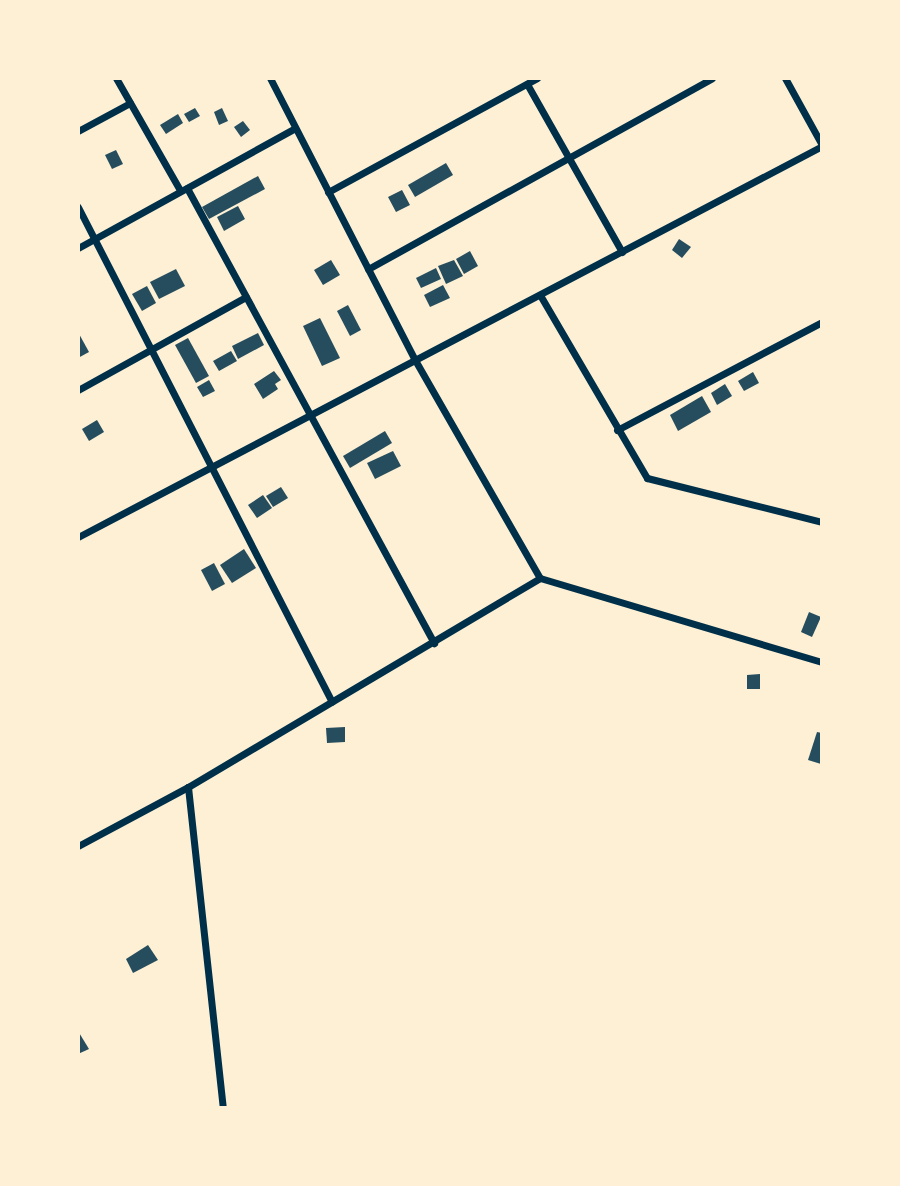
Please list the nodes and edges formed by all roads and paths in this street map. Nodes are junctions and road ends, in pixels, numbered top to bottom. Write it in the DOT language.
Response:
graph roads {
  1 [pos="116,78"];
  2 [pos="270,78"];
  3 [pos="537,78"];
  4 [pos="712,78"];
  5 [pos="785,78"];
  6 [pos="527,84"];
  7 [pos="130,103"];
  8 [pos="295,128"];
  9 [pos="78,131"];
  10 [pos="822,146"];
  11 [pos="569,157"];
  12 [pos="183,189"];
  13 [pos="328,192"];
  14 [pos="78,207"];
  15 [pos="94,239"];
  16 [pos="78,248"];
  17 [pos="622,252"];
  18 [pos="368,269"];
  19 [pos="540,295"];
  20 [pos="246,297"];
  21 [pos="822,322"];
  22 [pos="152,350"];
  23 [pos="415,360"];
  24 [pos="78,390"];
  25 [pos="310,415"];
  26 [pos="617,430"];
  27 [pos="212,467"];
  28 [pos="822,522"];
  29 [pos="78,537"];
  30 [pos="540,578"];
  31 [pos="434,643"];
  32 [pos="822,662"];
  33 [pos="332,702"];
  34 [pos="188,787"];
  35 [pos="78,846"];
  36 [pos="223,1108"];
  1 -- 7 [label="street"];
  2 -- 8 [label="street"];
  3 -- 6 [label="street"];
  4 -- 11 [label="street"];
  5 -- 10 [label="street"];
  6 -- 11 [label="street"];
  6 -- 13 [label="street"];
  7 -- 9 [label="street"];
  7 -- 12 [label="street"];
  8 -- 12 [label="street"];
  8 -- 13 [label="street"];
  10 -- 17 [label="street"];
  11 -- 17 [label="street"];
  11 -- 18 [label="street"];
  12 -- 15 [label="street"];
  12 -- 20 [label="street"];
  13 -- 18 [label="street"];
  14 -- 15 [label="street"];
  15 -- 16 [label="street"];
  15 -- 22 [label="street"];
  17 -- 19 [label="street"];
  18 -- 23 [label="street"];
  19 -- 23 [label="street"];
  19 -- 26 [label="street"];
  20 -- 22 [label="street"];
  20 -- 25 [label="street"];
  21 -- 26 [label="street"];
  22 -- 24 [label="street"];
  22 -- 27 [label="street"];
  23 -- 25 [label="street"];
  23 -- 30 [label="street"];
  25 -- 27 [label="street"];
  25 -- 31 [label="street"];
  26 -- 28 [label="street"];
  27 -- 29 [label="street"];
  27 -- 33 [label="street"];
  30 -- 31 [label="street"];
  30 -- 32 [label="street"];
  31 -- 33 [label="street"];
  33 -- 34 [label="street"];
  34 -- 35 [label="street"];
  34 -- 36 [label="street"];
}
